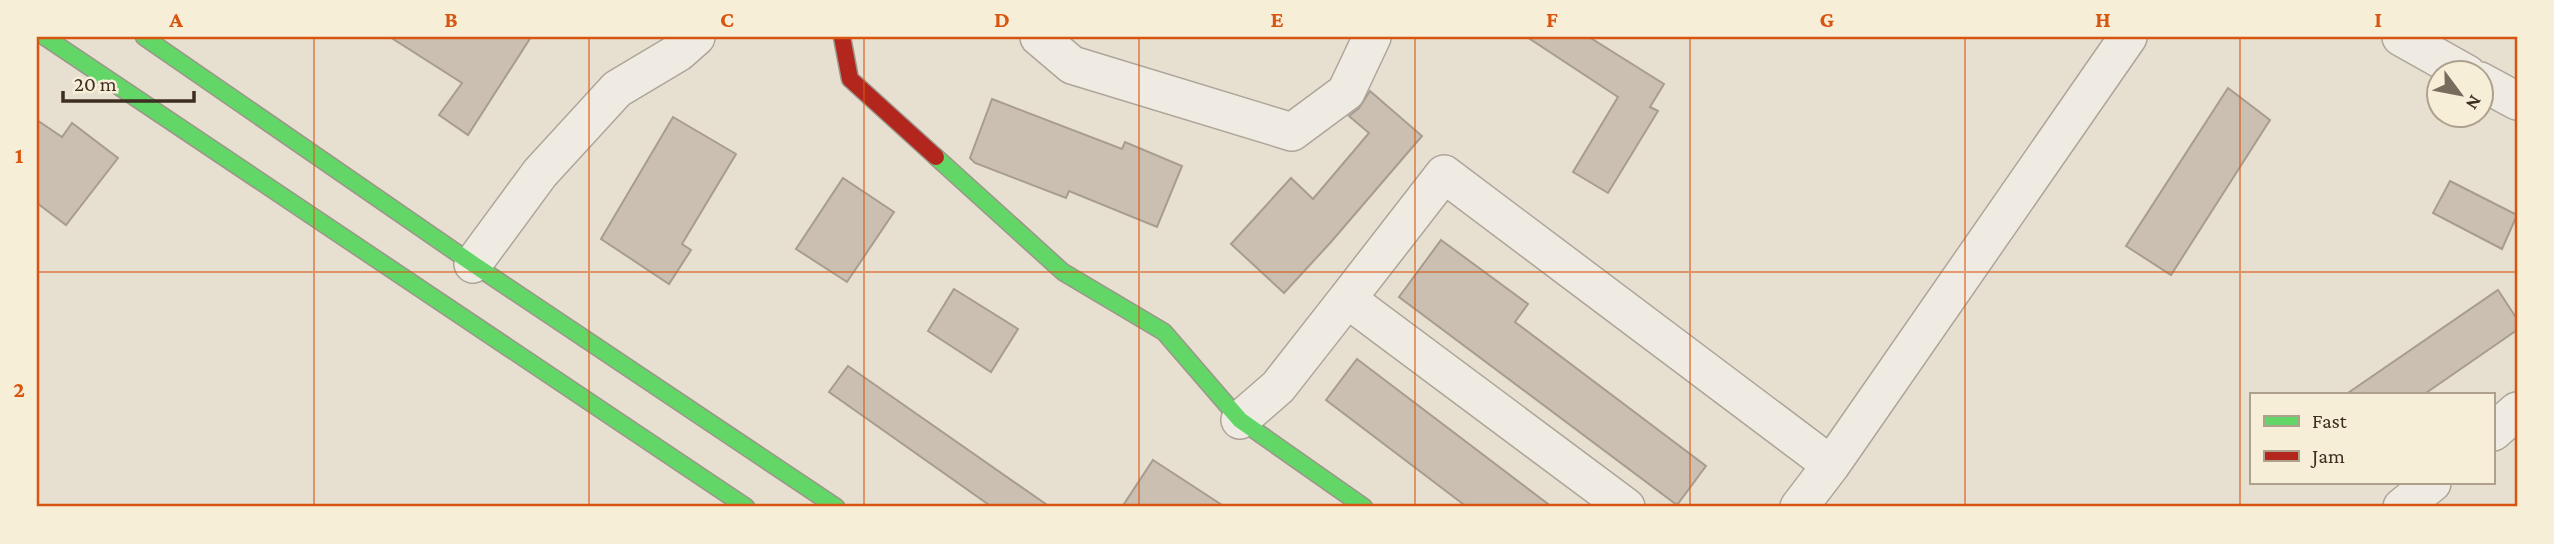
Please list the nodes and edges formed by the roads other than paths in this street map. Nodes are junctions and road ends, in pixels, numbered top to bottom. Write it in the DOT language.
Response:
graph roads {
  1 [pos="45,37"];
  2 [pos="144,37"];
  3 [pos="842,37"];
  4 [pos="1039,37"];
  5 [pos="1372,37"];
  6 [pos="2128,37"];
  7 [pos="2401,37"];
  8 [pos="679,42"];
  9 [pos="2442,60"];
  10 [pos="2494,89"];
  11 [pos="2517,101"];
  12 [pos="473,264"];
  13 [pos="1347,299"];
  14 [pos="2517,411"];
  15 [pos="1240,420"];
  16 [pos="2494,431"];
  17 [pos="1831,465"];
  18 [pos="2431,484"];
  19 [pos="746,507"];
  20 [pos="836,507"];
  21 [pos="1364,507"];
  22 [pos="1626,507"];
  23 [pos="1799,507"];
  24 [pos="2402,507"];
  1 -- 19 [label="main road"];
  2 -- 12 [label="main road"];
  3 -- 15 [label="main road"];
  4 -- 5 [label="street"];
  6 -- 17 [label="street"];
  7 -- 9 [label="street"];
  8 -- 12 [label="street"];
  10 -- 11 [label="street"];
  12 -- 20 [label="main road"];
  13 -- 15 [label="street"];
  13 -- 17 [label="street"];
  13 -- 22 [label="street"];
  14 -- 16 [label="street"];
  15 -- 21 [label="main road"];
  17 -- 23 [label="street"];
  18 -- 24 [label="street"];
}
